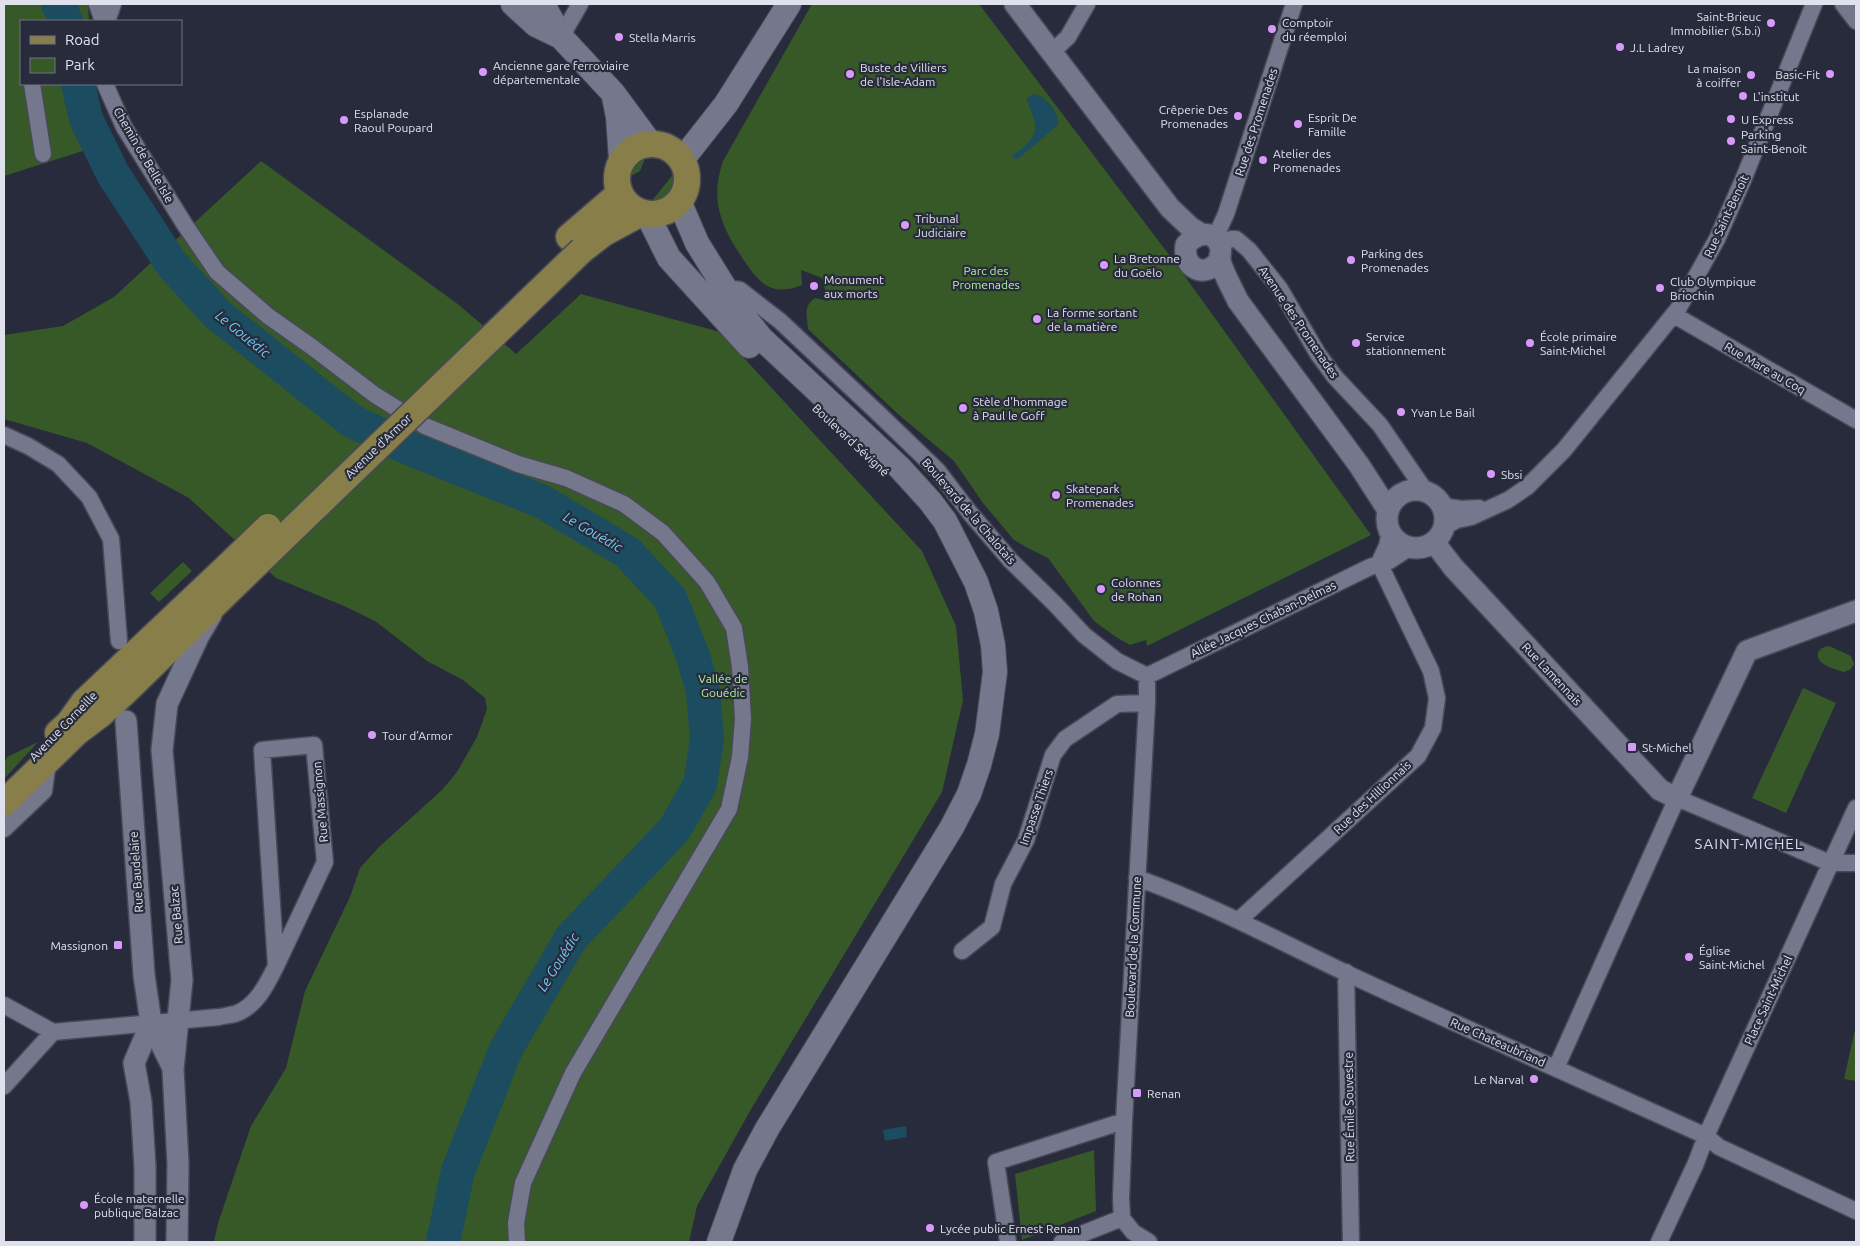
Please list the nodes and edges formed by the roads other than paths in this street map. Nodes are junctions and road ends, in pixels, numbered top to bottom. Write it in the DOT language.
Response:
graph roads {
  1 [pos="97,4"];
  2 [pos="113,4"];
  3 [pos="513,4"];
  4 [pos="538,4"];
  5 [pos="580,4"];
  6 [pos="789,4"];
  7 [pos="1015,4"];
  8 [pos="1088,4"];
  9 [pos="1294,4"];
  10 [pos="1814,4"];
  11 [pos="1843,4"];
  12 [pos="105,20"];
  13 [pos="105,20"];
  14 [pos="1856,21"];
  15 [pos="561,37"];
  16 [pos="1052,52"];
  17 [pos="32,85"];
  18 [pos="105,85"];
  19 [pos="613,93"];
  20 [pos="650,143"];
  21 [pos="43,154"];
  22 [pos="621,160"];
  23 [pos="682,160"];
  24 [pos="619,194"];
  25 [pos="679,201"];
  26 [pos="644,214"];
  27 [pos="575,243"];
  28 [pos="1207,248"];
  29 [pos="725,288"];
  30 [pos="1674,315"];
  31 [pos="1856,420"];
  32 [pos="4,435"];
  33 [pos="1434,499"];
  34 [pos="1394,503"];
  35 [pos="1491,508"];
  36 [pos="1390,532"];
  37 [pos="1439,535"];
  38 [pos="1409,548"];
  39 [pos="1379,563"];
  40 [pos="236,570"];
  41 [pos="220,600"];
  42 [pos="1856,611"];
  43 [pos="121,653"];
  44 [pos="1147,676"];
  45 [pos="125,692"];
  46 [pos="991,700"];
  47 [pos="1147,702"];
  48 [pos="126,721"];
  49 [pos="48,761"];
  50 [pos="4,785"];
  51 [pos="1677,798"];
  52 [pos="4,803"];
  53 [pos="1856,808"];
  54 [pos="4,829"];
  55 [pos="1830,863"];
  56 [pos="1856,863"];
  57 [pos="1137,878"];
  58 [pos="1239,920"];
  59 [pos="962,951"];
  60 [pos="276,966"];
  61 [pos="1346,972"];
  62 [pos="4,1005"];
  63 [pos="178,1020"];
  64 [pos="151,1023"];
  65 [pos="53,1032"];
  66 [pos="173,1068"];
  67 [pos="1556,1068"];
  68 [pos="4,1086"];
  69 [pos="1124,1121"];
  70 [pos="1706,1136"];
  71 [pos="1856,1211"];
  72 [pos="1122,1218"];
  73 [pos="145,1242"];
  74 [pos="177,1242"];
  75 [pos="517,1242"];
  76 [pos="719,1242"];
  77 [pos="1008,1242"];
  78 [pos="1062,1242"];
  79 [pos="1149,1242"];
  80 [pos="1351,1242"];
  81 [pos="1660,1242"];
  1 -- 12 [label="street"];
  2 -- 13 [label="street"];
  3 -- 15 [label="main road"];
  4 -- 15 [label="main road"];
  5 -- 15 [label="street"];
  6 -- 23 [label="main road"];
  7 -- 16 [label="street"];
  8 -- 16 [label="street"];
  9 -- 28 [label="street, Rue des Promenades"];
  10 -- 30 [label="street, Rue Saint-Benoît"];
  11 -- 14 [label="street"];
  15 -- 19 [label="main road"];
  16 -- 28 [label="street"];
  17 -- 21 [label="street"];
  18 -- 75 [label="street, Chemin de Belle Isle"];
  19 -- 20 [label="main road"];
  19 -- 22 [label="main road"];
  20 -- 22 [label="main road"];
  20 -- 23 [label="main road"];
  22 -- 24 [label="main road"];
  23 -- 25 [label="main road"];
  24 -- 26 [label="main road"];
  24 -- 27 [label="main road, Avenue d'Armor"];
  25 -- 26 [label="main road"];
  25 -- 29 [label="main road"];
  26 -- 27 [label="main road, Avenue d'Armor"];
  26 -- 46 [label="main road, Boulevard Sévigné"];
  27 -- 40 [label="main road, Avenue d'Armor, bridge"];
  28 -- 33 [label="street, Avenue des Promenades"];
  28 -- 34 [label="street"];
  29 -- 44 [label="street, Boulevard de la Chalotais"];
  29 -- 46 [label="main road"];
  30 -- 31 [label="street, Rue Mare au Coq"];
  30 -- 35 [label="street, Rue Saint-Benoît"];
  32 -- 43 [label="street"];
  33 -- 34 [label="street"];
  33 -- 35 [label="street, Rue Saint-Benoît"];
  33 -- 37 [label="street, Avenue des Promenades"];
  34 -- 36 [label="street"];
  35 -- 37 [label="street, Rue Saint-Benoît"];
  36 -- 38 [label="street"];
  36 -- 39 [label="street"];
  37 -- 38 [label="street"];
  37 -- 51 [label="street, Rue Lamennais"];
  38 -- 39 [label="street, Allée Jacques Chaban-Delmas"];
  39 -- 44 [label="street, Allée Jacques Chaban-Delmas"];
  39 -- 58 [label="street, Rue des Hillionnais"];
  40 -- 41 [label="main road, Avenue d'Armor"];
  40 -- 43 [label="main road, Avenue d'Armor"];
  41 -- 45 [label="main road, Avenue d'Armor"];
  41 -- 63 [label="street, Rue Balzac"];
  42 -- 51 [label="street"];
  43 -- 50 [label="main road, Avenue Corneille"];
  44 -- 47 [label="street, Boulevard de la Commune"];
  45 -- 49 [label="main road, Avenue Corneille"];
  46 -- 76 [label="main road"];
  47 -- 57 [label="street, Boulevard de la Commune"];
  47 -- 59 [label="street, Impasse Thiers"];
  48 -- 64 [label="street, Rue Baudelaire"];
  49 -- 52 [label="main road, Avenue Corneille"];
  49 -- 54 [label="street"];
  51 -- 55 [label="street"];
  51 -- 67 [label="street"];
  53 -- 55 [label="street, Place Saint-Michel"];
  55 -- 56 [label="street"];
  55 -- 70 [label="street, Place Saint-Michel"];
  57 -- 58 [label="street, Rue Chateaubriand"];
  57 -- 69 [label="street, Boulevard de la Commune"];
  58 -- 61 [label="street, Rue Chateaubriand"];
  60 -- 60 [label="street, Rue Massignon"];
  60 -- 63 [label="street, Rue Massignon"];
  61 -- 67 [label="street, Rue Chateaubriand"];
  61 -- 80 [label="street, Rue Émile Souvestre"];
  62 -- 65 [label="street"];
  63 -- 64 [label="street, Rue Massignon"];
  63 -- 66 [label="street, Rue Balzac"];
  64 -- 65 [label="street, Rue Massignon"];
  64 -- 66 [label="street"];
  64 -- 73 [label="street"];
  65 -- 68 [label="street"];
  66 -- 74 [label="street, Rue Balzac"];
  67 -- 70 [label="street, Rue Chateaubriand"];
  69 -- 72 [label="street, Boulevard de la Commune"];
  69 -- 77 [label="street"];
  70 -- 71 [label="street, Rue Chateaubriand"];
  70 -- 81 [label="street, Place Saint-Michel"];
  72 -- 78 [label="street"];
  72 -- 79 [label="street"];
}
